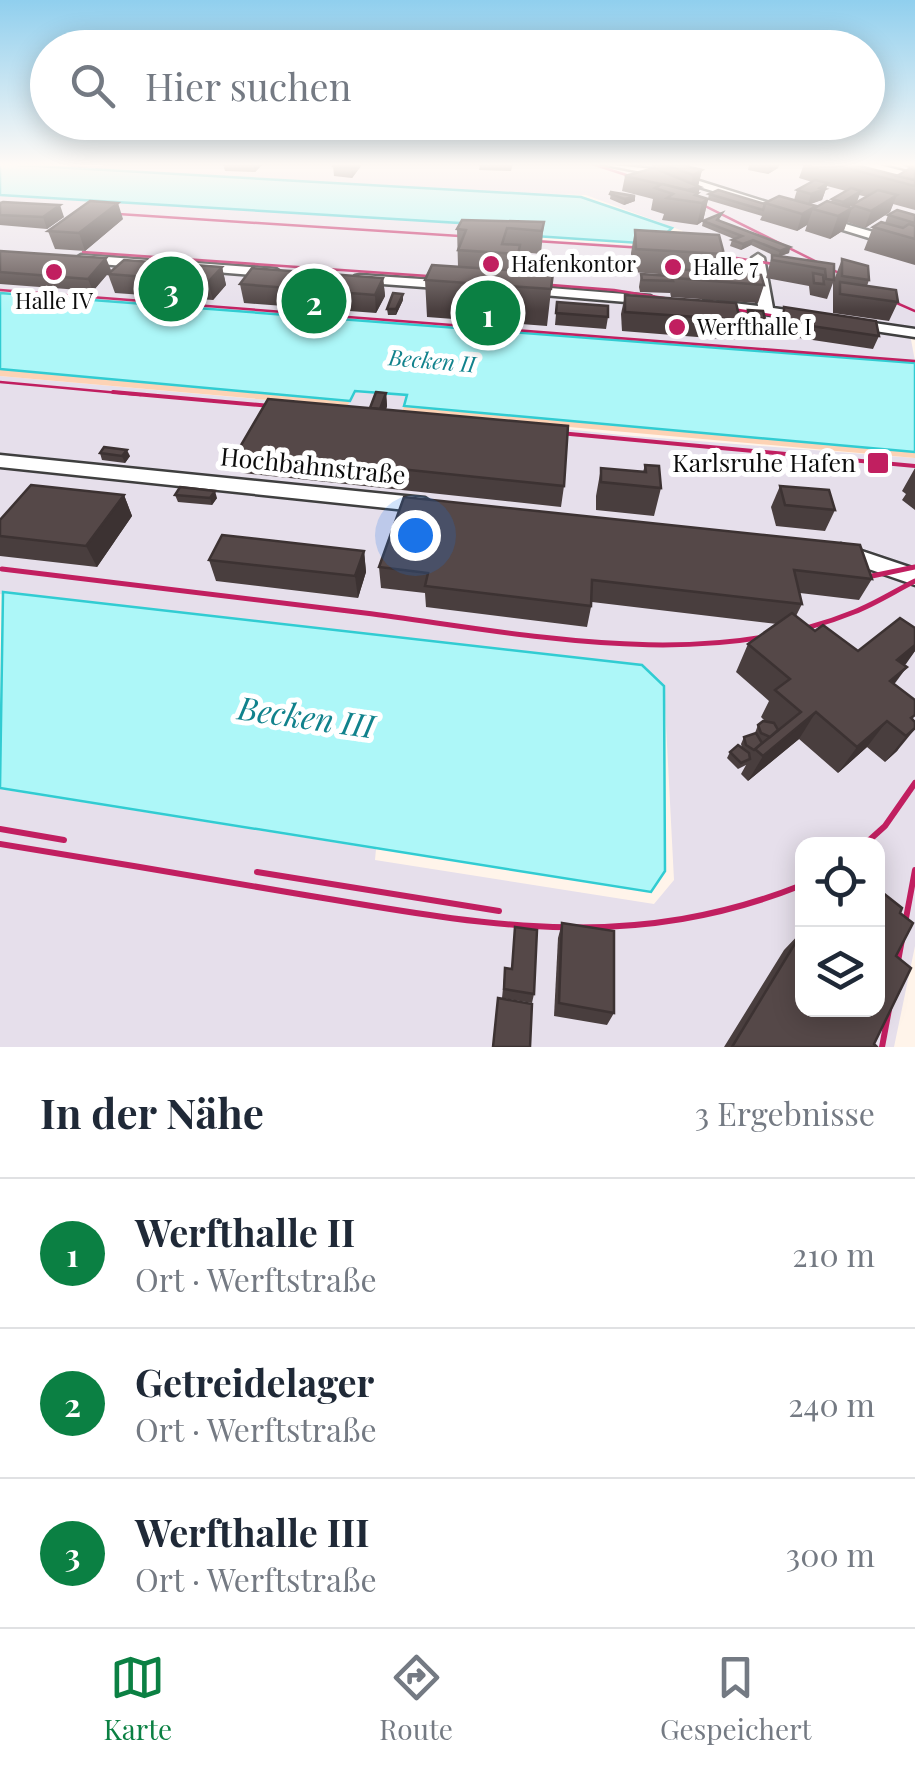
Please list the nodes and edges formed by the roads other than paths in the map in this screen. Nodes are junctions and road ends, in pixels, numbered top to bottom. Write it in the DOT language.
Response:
graph roads {
  1 [pos="815,218"];
  2 [pos="915,248"];
  3 [pos="69,258"];
  4 [pos="758,258"];
  5 [pos="157,264"];
  6 [pos="175,266"];
  7 [pos="285,273"];
  8 [pos="340,277"];
  9 [pos="470,286"];
  10 [pos="510,289"];
  11 [pos="662,300"];
  12 [pos="694,303"];
  13 [pos="766,310"];
  14 [pos="826,319"];
  15 [pos="842,322"];
  16 [pos="915,334"];
  17 [pos="0,461"];
  18 [pos="441,507"];
  19 [pos="814,548"];
  20 [pos="915,577"];
  1 -- 2 [label="street"];
  3 -- 5 [label="street"];
  4 -- 13 [label="street"];
  6 -- 7 [label="street"];
  8 -- 9 [label="street"];
  10 -- 11 [label="street"];
  12 -- 13 [label="street"];
  13 -- 14 [label="street"];
  15 -- 16 [label="street"];
  17 -- 18 [label="street, Hochbahnstraße"];
  19 -- 20 [label="street"];
}
